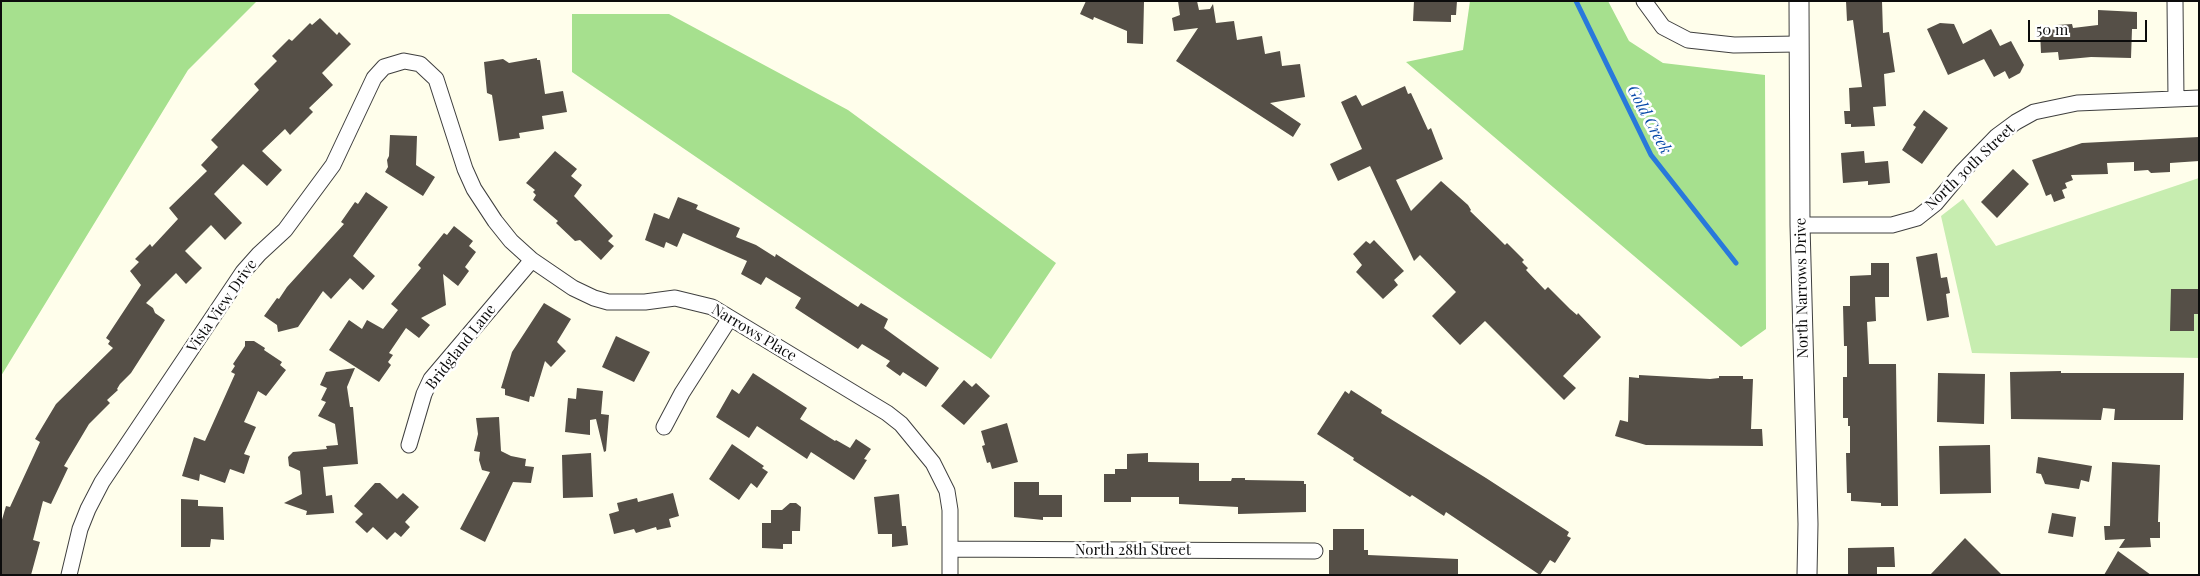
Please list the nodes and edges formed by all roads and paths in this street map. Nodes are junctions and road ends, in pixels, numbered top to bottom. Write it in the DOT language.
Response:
graph roads {
  1 [pos="1644,1"];
  2 [pos="1799,1"];
  3 [pos="2175,1"];
  4 [pos="1798,44"];
  5 [pos="404,61"];
  6 [pos="2199,98"];
  7 [pos="2176,99"];
  8 [pos="1800,225"];
  9 [pos="532,260"];
  10 [pos="730,318"];
  11 [pos="664,428"];
  12 [pos="409,445"];
  13 [pos="950,549"];
  14 [pos="1315,550"];
  15 [pos="69,575"];
  16 [pos="950,575"];
  17 [pos="1806,575"];
  1 -- 4 [label="street"];
  2 -- 4 [label="street, North Narrows Drive"];
  3 -- 7 [label="street"];
  4 -- 8 [label="street, North Narrows Drive"];
  5 -- 9 [label="street, Narrows Place"];
  5 -- 15 [label="street, Vista View Drive"];
  6 -- 7 [label="street, North 30th Street"];
  7 -- 8 [label="street, North 30th Street"];
  8 -- 17 [label="street, North Narrows Drive"];
  9 -- 10 [label="street, Narrows Place"];
  9 -- 12 [label="street, Bridgland Lane"];
  10 -- 11 [label="street"];
  10 -- 13 [label="street, Narrows Place"];
  13 -- 14 [label="street, North 28th Street"];
  13 -- 16 [label="street, Narrows Place"];
}
